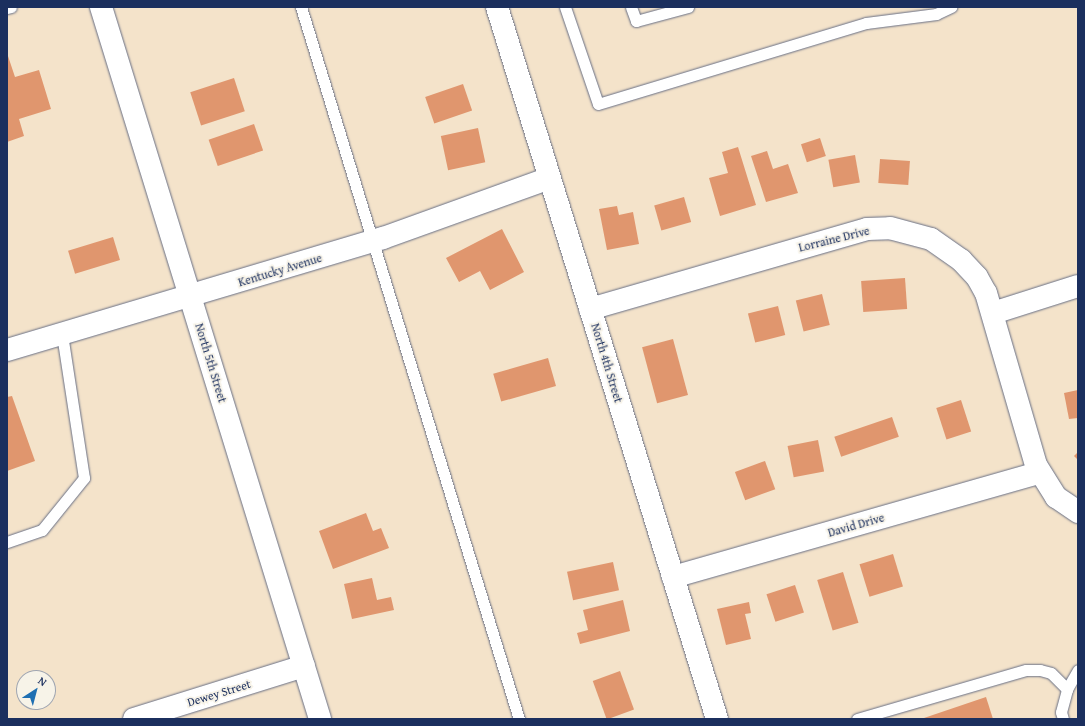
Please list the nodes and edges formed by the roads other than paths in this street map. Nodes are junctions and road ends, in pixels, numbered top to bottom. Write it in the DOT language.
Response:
graph roads {
  1 [pos="11,7"];
  2 [pos="101,7"];
  3 [pos="301,7"];
  4 [pos="497,7"];
  5 [pos="565,7"];
  6 [pos="631,7"];
  7 [pos="688,7"];
  8 [pos="951,7"];
  9 [pos="7,8"];
  10 [pos="550,178"];
  11 [pos="372,241"];
  12 [pos="1078,286"];
  13 [pos="191,297"];
  14 [pos="590,309"];
  15 [pos="993,313"];
  16 [pos="62,334"];
  17 [pos="7,350"];
  18 [pos="1039,473"];
  19 [pos="1078,512"];
  20 [pos="7,542"];
  21 [pos="673,577"];
  22 [pos="304,666"];
  23 [pos="1078,670"];
  24 [pos="1067,689"];
  25 [pos="134,719"];
  26 [pos="320,719"];
  27 [pos="519,719"];
  28 [pos="717,719"];
  29 [pos="857,719"];
  30 [pos="1064,719"];
  1 -- 9 [label="lane"];
  2 -- 13 [label="street, North 5th Street"];
  3 -- 11 [label="lane"];
  4 -- 10 [label="street, North 4th Street"];
  5 -- 8 [label="lane"];
  6 -- 7 [label="lane"];
  10 -- 11 [label="street, Kentucky Avenue"];
  10 -- 14 [label="street, North 4th Street"];
  11 -- 13 [label="street, Kentucky Avenue"];
  11 -- 27 [label="lane"];
  12 -- 15 [label="street"];
  13 -- 16 [label="street, Kentucky Avenue"];
  13 -- 22 [label="street, North 5th Street"];
  14 -- 15 [label="street, Lorraine Drive"];
  14 -- 21 [label="street, North 4th Street"];
  15 -- 18 [label="street, Lorraine Drive"];
  16 -- 17 [label="street, Kentucky Avenue"];
  16 -- 20 [label="lane"];
  18 -- 19 [label="street, Lorraine Drive"];
  18 -- 21 [label="street, David Drive"];
  21 -- 28 [label="street, North 4th Street"];
  22 -- 25 [label="street, Dewey Street"];
  22 -- 26 [label="street, North 5th Street"];
  23 -- 24 [label="lane"];
  24 -- 29 [label="lane"];
  24 -- 30 [label="lane"];
}
